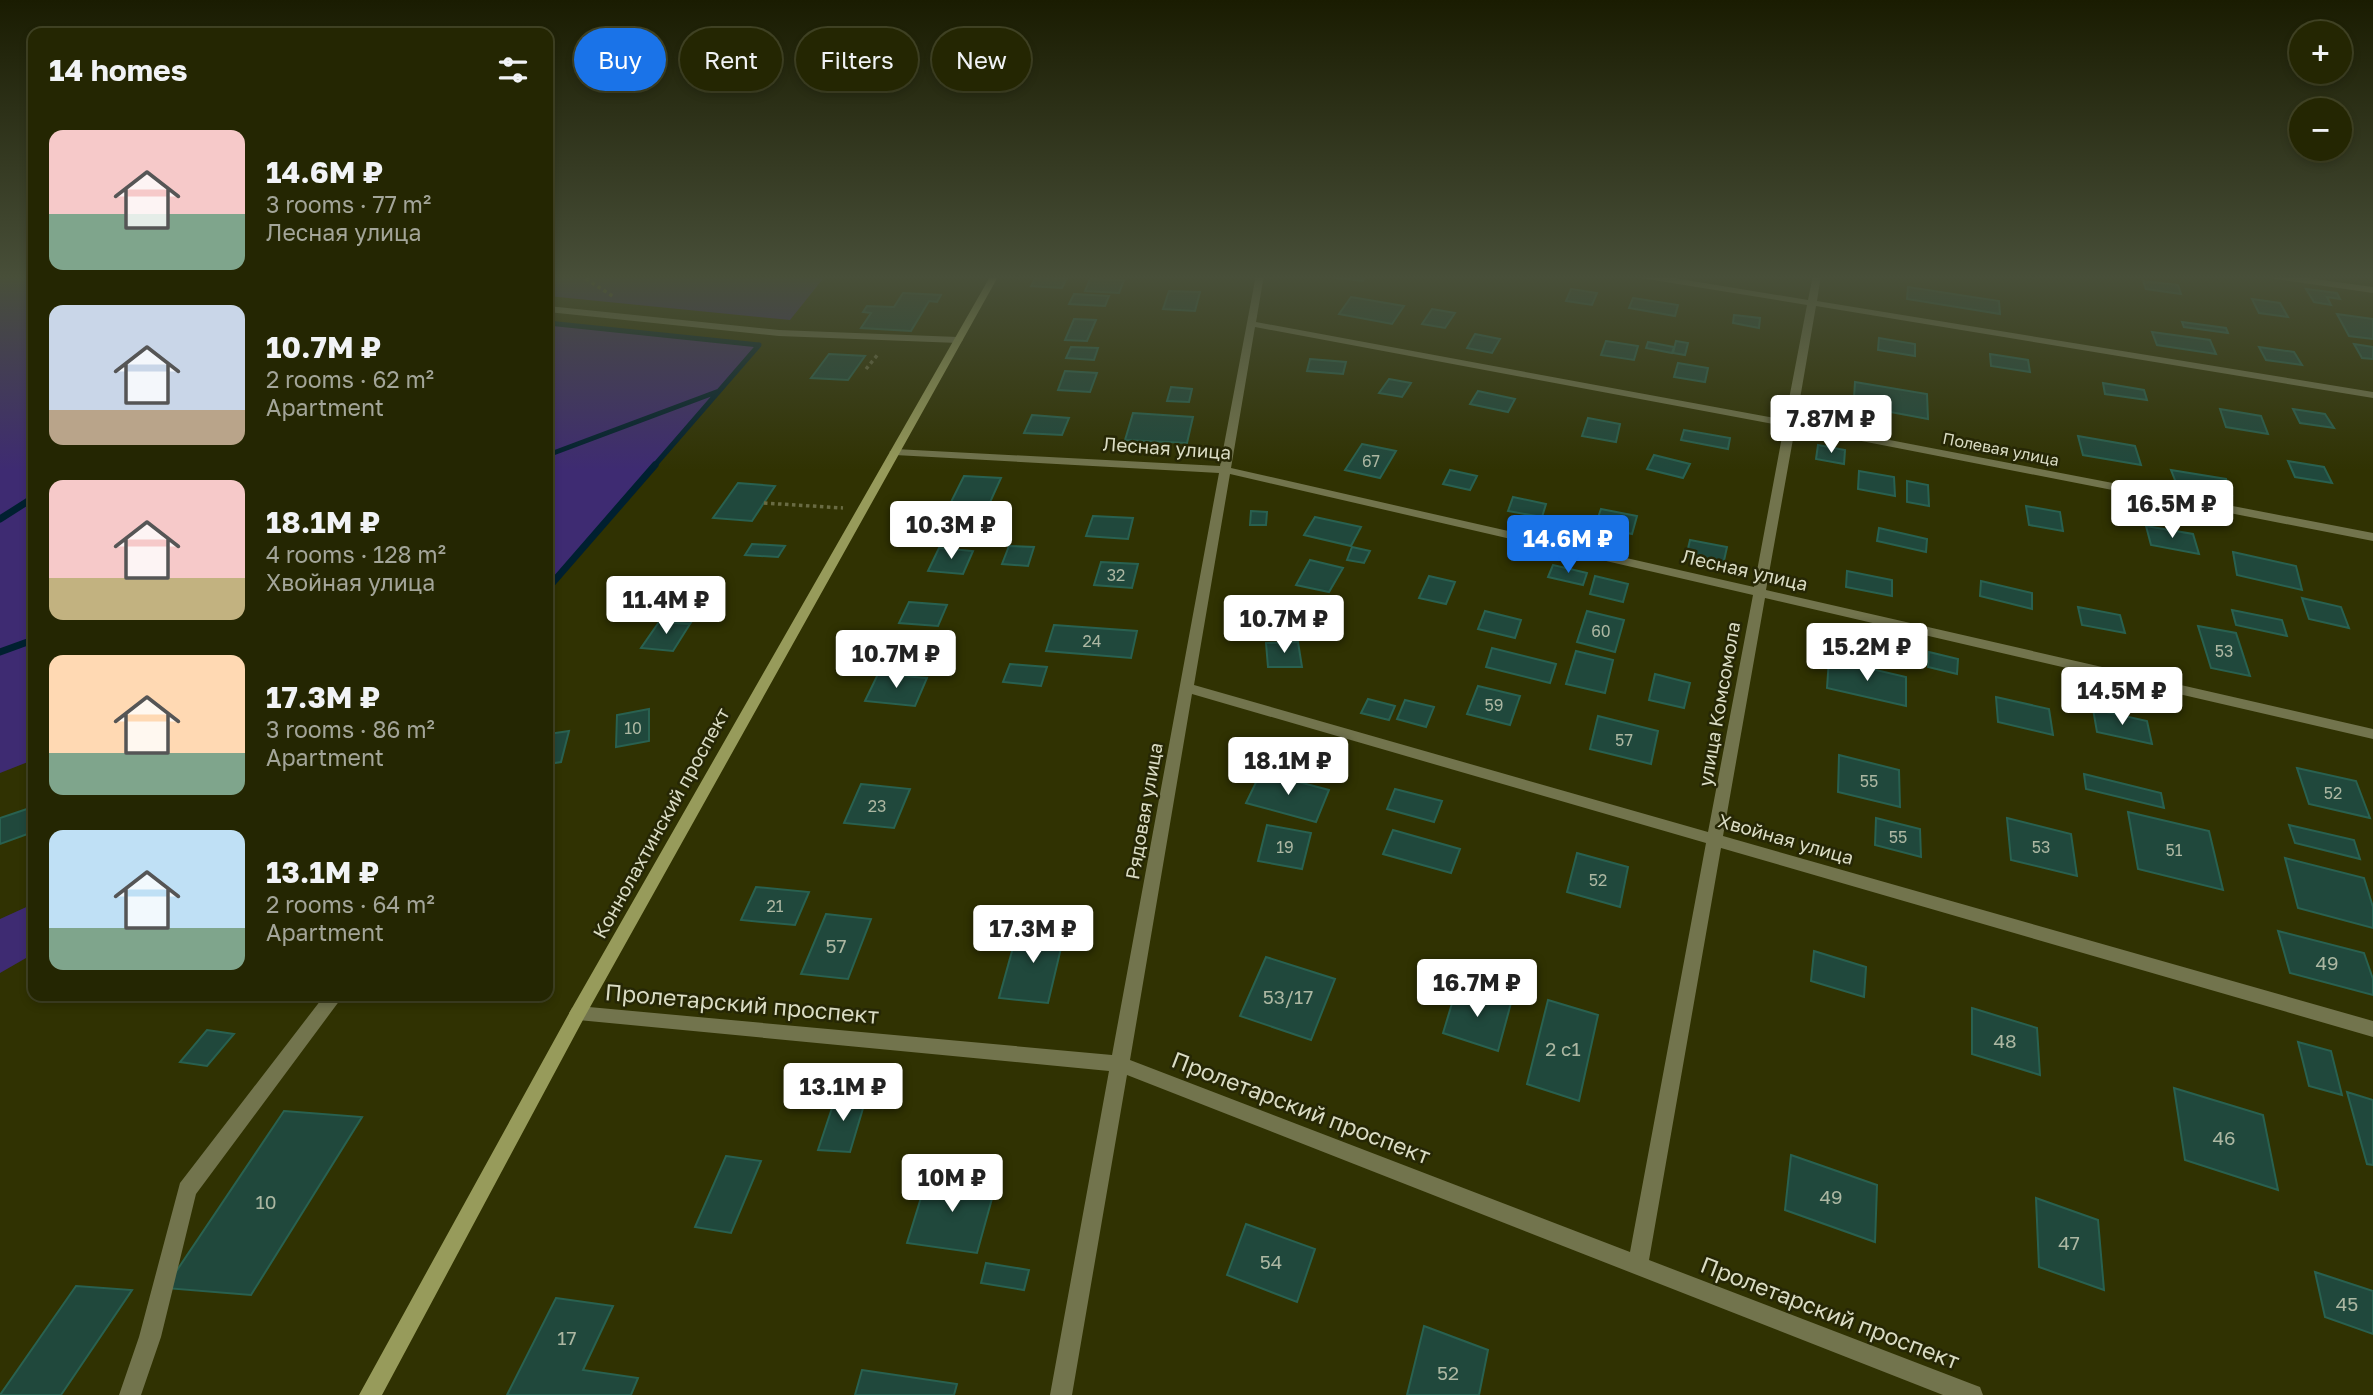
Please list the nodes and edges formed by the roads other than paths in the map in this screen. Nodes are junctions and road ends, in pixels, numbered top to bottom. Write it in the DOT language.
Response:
graph roads {
  1 [pos="958,340"];
  2 [pos="1248,340"];
  3 [pos="1338,340"];
  4 [pos="1805,340"];
  5 [pos="2038,340"];
  6 [pos="2373,395"];
  7 [pos="1790,424"];
  8 [pos="895,452"];
  9 [pos="1226,470"];
  10 [pos="2373,537"];
  11 [pos="1759,593"];
  12 [pos="1187,688"];
  13 [pos="2373,734"];
  14 [pos="1714,840"];
  15 [pos="330,1001"];
  16 [pos="579,1013"];
  17 [pos="2373,1030"];
  18 [pos="1120,1064"];
  19 [pos="1638,1265"];
  20 [pos="130,1395"];
  21 [pos="370,1395"];
  22 [pos="1061,1395"];
  23 [pos="1972,1395"];
  1 -- 8 [label="main road, Коннолахтинский проспект"];
  2 -- 9 [label="street, Рядовая улица"];
  3 -- 7 [label="street, Полевая улица"];
  4 -- 7 [label="street, улица Комсомола"];
  5 -- 6 [label="street"];
  7 -- 10 [label="street, Полевая улица"];
  7 -- 11 [label="street, улица Комсомола"];
  8 -- 9 [label="street, Лесная улица"];
  8 -- 16 [label="main road, Коннолахтинский проспект"];
  9 -- 11 [label="street, Лесная улица"];
  9 -- 12 [label="street, Рядовая улица"];
  11 -- 13 [label="street, Лесная улица"];
  11 -- 14 [label="street, улица Комсомола"];
  12 -- 14 [label="street, Хвойная улица"];
  12 -- 18 [label="street, Рядовая улица"];
  14 -- 17 [label="street, Хвойная улица"];
  14 -- 19 [label="street, улица Комсомола"];
  15 -- 20 [label="street"];
  16 -- 18 [label="street, Пролетарский проспект"];
  16 -- 21 [label="main road, Коннолахтинский проспект"];
  18 -- 19 [label="street, Пролетарский проспект"];
  18 -- 22 [label="street, Рядовая улица"];
  19 -- 23 [label="street, Пролетарский проспект"];
}
